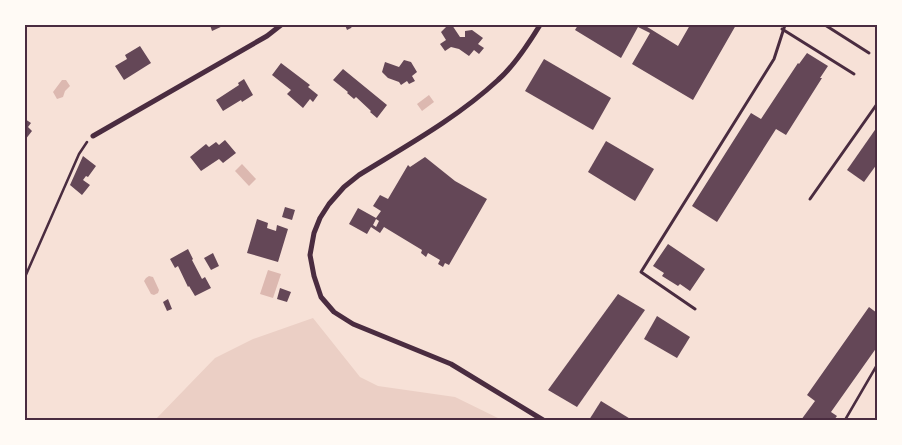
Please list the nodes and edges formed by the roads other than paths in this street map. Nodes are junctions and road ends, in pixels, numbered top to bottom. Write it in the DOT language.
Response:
graph roads {
  1 [pos="281,25"];
  2 [pos="540,25"];
  3 [pos="784,25"];
  4 [pos="825,25"];
  5 [pos="782,29"];
  6 [pos="869,53"];
  7 [pos="854,74"];
  8 [pos="877,104"];
  9 [pos="93,136"];
  10 [pos="810,199"];
  11 [pos="695,309"];
  12 [pos="543,420"];
  1 -- 9 [label="street"];
  2 -- 12 [label="street"];
  3 -- 5 [label="lane"];
  4 -- 6 [label="lane"];
  5 -- 7 [label="lane"];
  5 -- 11 [label="lane"];
  8 -- 10 [label="lane"];
}
